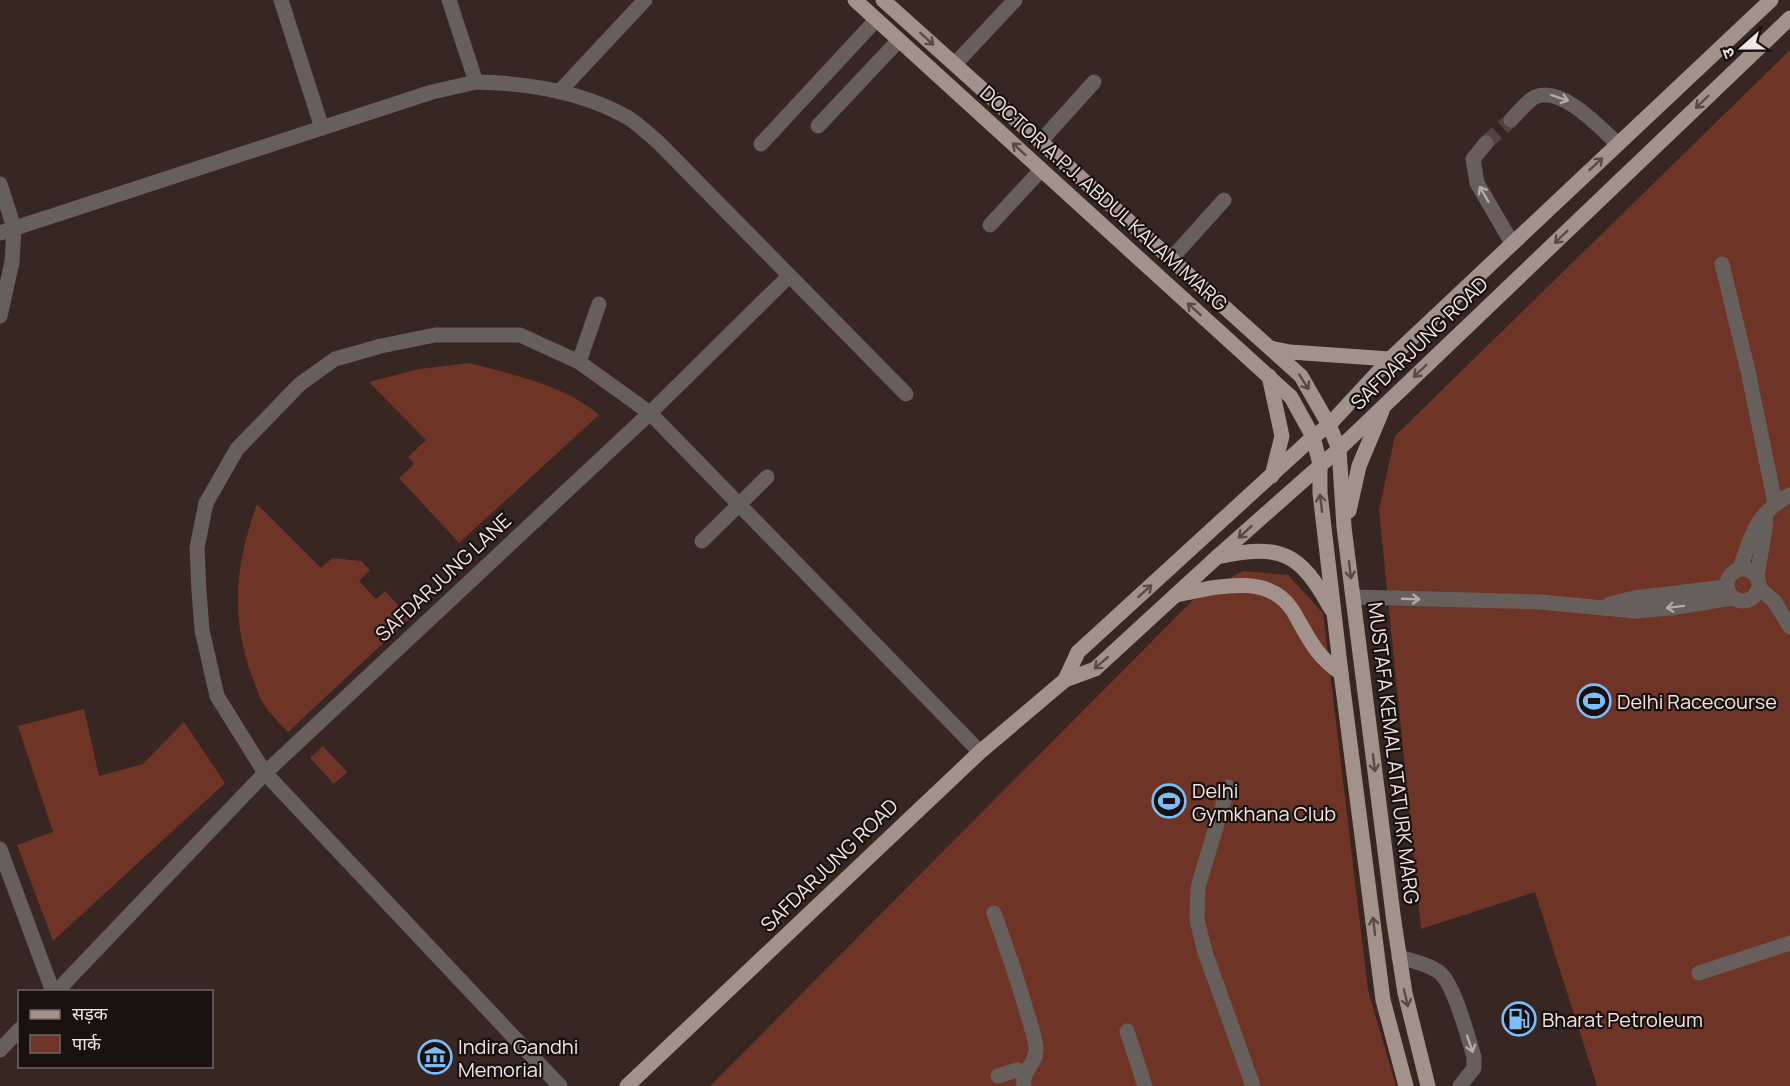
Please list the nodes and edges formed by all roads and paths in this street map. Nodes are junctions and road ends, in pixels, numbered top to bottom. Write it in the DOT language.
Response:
graph roads {
  1 [pos="281,0"];
  2 [pos="449,0"];
  3 [pos="645,0"];
  4 [pos="855,0"];
  5 [pos="1015,0"];
  6 [pos="1771,0"];
  7 [pos="888,2"];
  8 [pos="1790,18"];
  9 [pos="876,20"];
  10 [pos="899,40"];
  11 [pos="955,64"];
  12 [pos="476,82"];
  13 [pos="1094,82"];
  14 [pos="559,92"];
  15 [pos="1511,120"];
  16 [pos="818,126"];
  17 [pos="322,128"];
  18 [pos="1040,142"];
  19 [pos="1486,143"];
  20 [pos="761,144"];
  21 [pos="1618,144"];
  22 [pos="1041,170"];
  23 [pos="0,184"];
  24 [pos="1224,200"];
  25 [pos="990,225"];
  26 [pos="7,231"];
  27 [pos="1512,243"];
  28 [pos="1171,259"];
  29 [pos="1722,264"];
  30 [pos="789,276"];
  31 [pos="598,304"];
  32 [pos="0,316"];
  33 [pos="1240,321"];
  34 [pos="1226,337"];
  35 [pos="1270,348"];
  36 [pos="1390,359"];
  37 [pos="579,362"];
  38 [pos="1269,376"];
  39 [pos="906,394"];
  40 [pos="1384,406"];
  41 [pos="650,413"];
  42 [pos="1329,425"];
  43 [pos="1313,437"];
  44 [pos="1340,449"];
  45 [pos="1320,465"];
  46 [pos="1272,476"];
  47 [pos="767,477"];
  48 [pos="1790,495"];
  49 [pos="739,505"];
  50 [pos="1770,508"];
  51 [pos="1344,527"];
  52 [pos="702,541"];
  53 [pos="1217,557"];
  54 [pos="1740,568"];
  55 [pos="1758,582"];
  56 [pos="1730,592"];
  57 [pos="1176,595"];
  58 [pos="1353,597"];
  59 [pos="1335,616"];
  60 [pos="1790,627"];
  61 [pos="1341,673"];
  62 [pos="1065,680"];
  63 [pos="980,752"];
  64 [pos="265,773"];
  65 [pos="1228,787"];
  66 [pos="0,849"];
  67 [pos="994,913"];
  68 [pos="1790,943"];
  69 [pos="1399,957"];
  70 [pos="1699,973"];
  71 [pos="53,990"];
  72 [pos="56,990"];
  73 [pos="18,1031"];
  74 [pos="1127,1031"];
  75 [pos="0,1050"];
  76 [pos="998,1076"];
  77 [pos="1024,1079"];
  78 [pos="560,1086"];
  79 [pos="627,1086"];
  80 [pos="1145,1086"];
  81 [pos="1253,1086"];
  82 [pos="1406,1086"];
  83 [pos="1428,1086"];
  84 [pos="1461,1086"];
  1 -- 17 [label="street"];
  2 -- 12 [label="street"];
  3 -- 14 [label="street"];
  4 -- 9 [label="main road, DOCTOR A.P.J. ABDUL KALAM MARG"];
  5 -- 11 [label="street"];
  6 -- 21 [label="main road, SAFDARJUNG ROAD"];
  7 -- 11 [label="main road, DOCTOR A.P.J. ABDUL KALAM MARG, one-way"];
  8 -- 40 [label="main road, SAFDARJUNG ROAD, one-way"];
  9 -- 10 [label="main road, DOCTOR A.P.J. ABDUL KALAM MARG"];
  9 -- 20 [label="street"];
  10 -- 16 [label="street"];
  22 -- 10 [label="main road, DOCTOR A.P.J. ABDUL KALAM MARG, one-way"];
  11 -- 18 [label="main road, DOCTOR A.P.J. ABDUL KALAM MARG"];
  12 -- 14 [label="street"];
  12 -- 17 [label="street"];
  13 -- 18 [label="street"];
  14 -- 30 [label="street"];
  15 -- 21 [label="street, one-way"];
  17 -- 26 [label="street"];
  18 -- 28 [label="main road, DOCTOR A.P.J. ABDUL KALAM MARG"];
  27 -- 19 [label="street, one-way"];
  27 -- 21 [label="main road, SAFDARJUNG ROAD, one-way"];
  22 -- 25 [label="street"];
  34 -- 22 [label="main road, DOCTOR A.P.J. ABDUL KALAM MARG, one-way"];
  23 -- 26 [label="street"];
  24 -- 28 [label="street"];
  26 -- 32 [label="street"];
  27 -- 36 [label="main road, SAFDARJUNG ROAD"];
  28 -- 33 [label="main road, DOCTOR A.P.J. ABDUL KALAM MARG"];
  29 -- 50 [label="street"];
  30 -- 39 [label="street"];
  30 -- 41 [label="street, SAFDARJUNG LANE"];
  31 -- 37 [label="street"];
  33 -- 34 [label="main road"];
  33 -- 35 [label="main road, DOCTOR A.P.J. ABDUL KALAM MARG"];
  34 -- 38 [label="main road, DOCTOR A.P.J. ABDUL KALAM MARG"];
  35 -- 36 [label="main road"];
  35 -- 42 [label="main road, DOCTOR A.P.J. ABDUL KALAM MARG, one-way"];
  36 -- 42 [label="main road, SAFDARJUNG ROAD"];
  37 -- 41 [label="street"];
  37 -- 64 [label="street"];
  38 -- 43 [label="main road, DOCTOR A.P.J. ABDUL KALAM MARG"];
  38 -- 46 [label="main road"];
  40 -- 44 [label="main road, SAFDARJUNG ROAD"];
  40 -- 51 [label="main road"];
  41 -- 49 [label="street"];
  41 -- 64 [label="street, SAFDARJUNG LANE"];
  42 -- 43 [label="main road, SAFDARJUNG ROAD"];
  42 -- 44 [label="main road, MUSTAFA KEMAL ATATURK MARG"];
  43 -- 45 [label="main road"];
  43 -- 46 [label="main road, SAFDARJUNG ROAD"];
  44 -- 45 [label="main road, SAFDARJUNG ROAD"];
  44 -- 51 [label="main road, MUSTAFA KEMAL ATATURK MARG"];
  45 -- 53 [label="main road, SAFDARJUNG ROAD, one-way"];
  59 -- 45 [label="main road, one-way"];
  62 -- 46 [label="main road, SAFDARJUNG ROAD, one-way"];
  47 -- 49 [label="street"];
  48 -- 50 [label="street"];
  49 -- 52 [label="street"];
  49 -- 63 [label="street"];
  50 -- 54 [label="street"];
  50 -- 55 [label="street"];
  51 -- 58 [label="main road, MUSTAFA KEMAL ATATURK MARG, one-way"];
  53 -- 57 [label="main road, SAFDARJUNG ROAD"];
  53 -- 59 [label="main road"];
  54 -- 55 [label="street"];
  54 -- 56 [label="street"];
  55 -- 56 [label="street"];
  55 -- 60 [label="street"];
  58 -- 56 [label="street, one-way"];
  57 -- 61 [label="main road"];
  57 -- 62 [label="main road, SAFDARJUNG ROAD, one-way"];
  58 -- 69 [label="main road, MUSTAFA KEMAL ATATURK MARG, one-way"];
  59 -- 61 [label="main road"];
  82 -- 61 [label="main road, one-way"];
  62 -- 63 [label="main road, SAFDARJUNG ROAD"];
  63 -- 79 [label="main road, SAFDARJUNG ROAD"];
  64 -- 72 [label="street, SAFDARJUNG LANE"];
  64 -- 78 [label="street"];
  65 -- 81 [label="street"];
  66 -- 71 [label="street"];
  67 -- 77 [label="street"];
  68 -- 70 [label="street"];
  69 -- 83 [label="main road, MUSTAFA KEMAL ATATURK MARG, one-way"];
  69 -- 84 [label="street, one-way"];
  73 -- 75 [label="street"];
  74 -- 80 [label="street"];
  76 -- 77 [label="street"];
}
